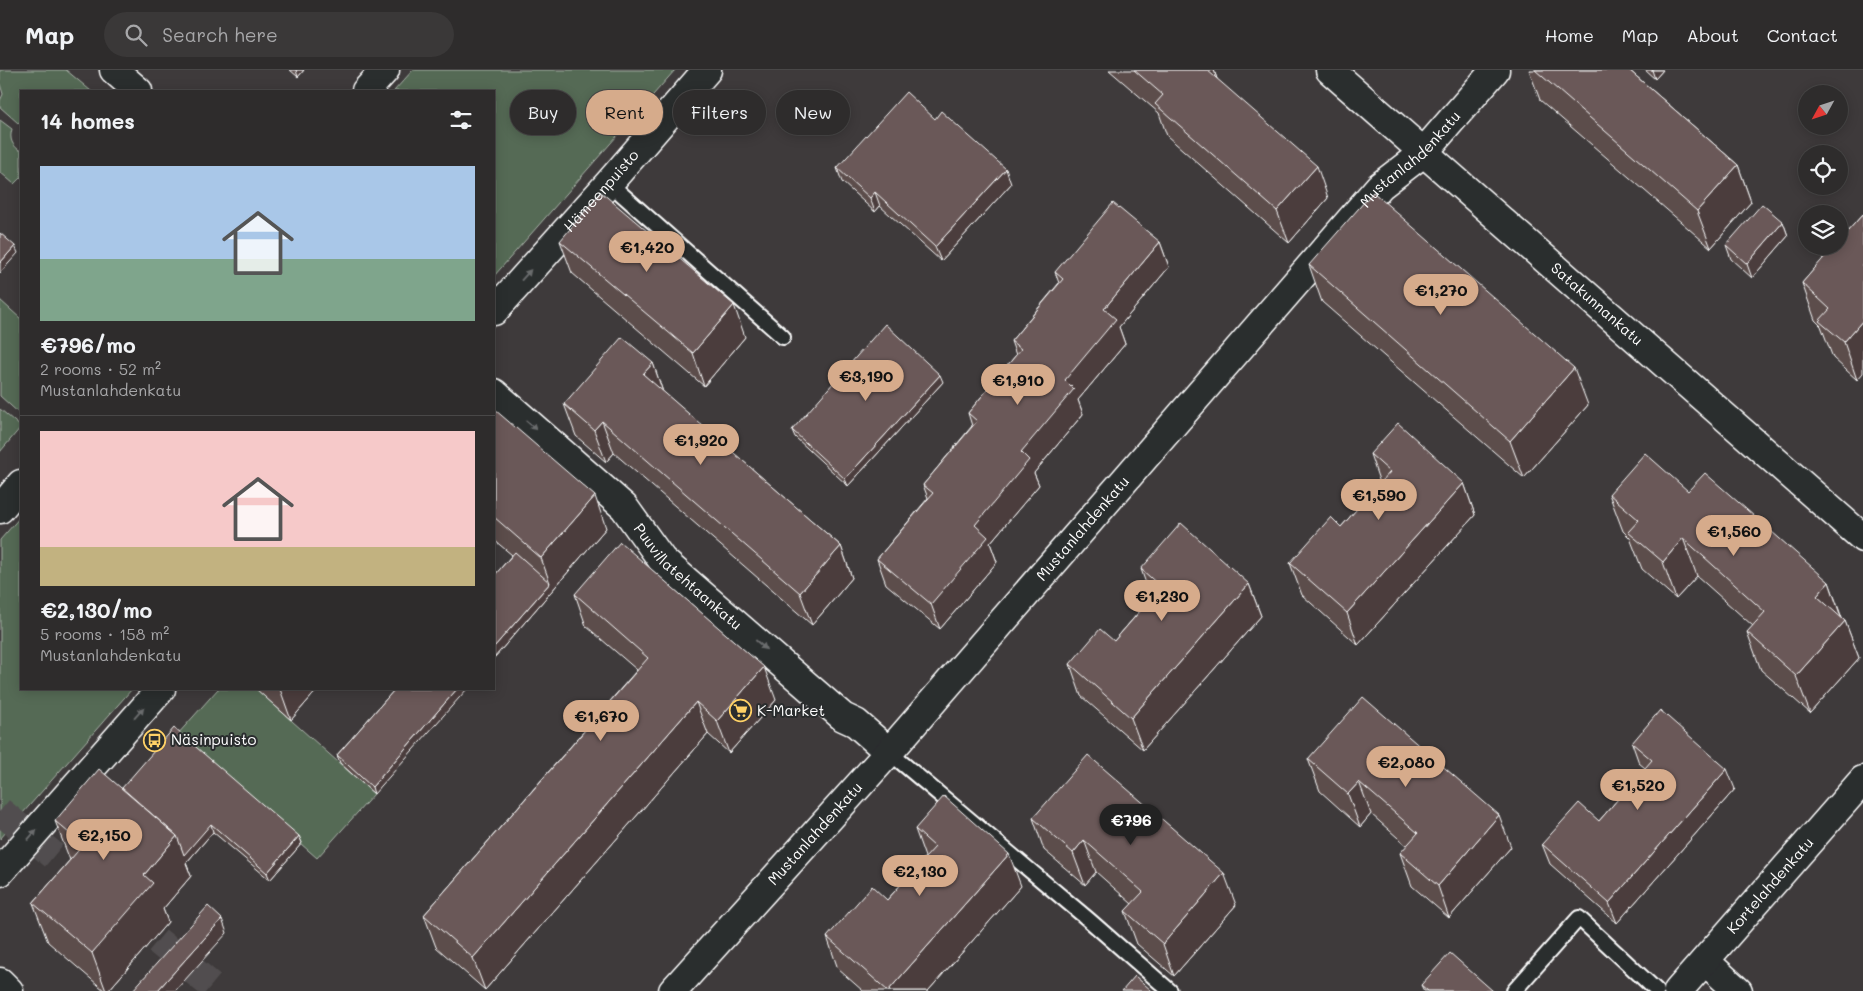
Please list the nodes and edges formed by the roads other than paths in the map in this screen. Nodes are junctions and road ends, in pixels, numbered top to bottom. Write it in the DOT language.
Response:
graph roads {
  1 [pos="385,70"];
  2 [pos="707,70"];
  3 [pos="1330,70"];
  4 [pos="1495,70"];
  5 [pos="367,90"];
  6 [pos="1424,153"];
  7 [pos="609,183"];
  8 [pos="495,310"];
  9 [pos="783,337"];
  10 [pos="495,394"];
  11 [pos="20,485"];
  12 [pos="0,508"];
  13 [pos="1863,538"];
  14 [pos="160,690"];
  15 [pos="889,752"];
  16 [pos="1863,780"];
  17 [pos="0,872"];
  18 [pos="1705,961"];
  19 [pos="0,982"];
  20 [pos="10,991"];
  21 [pos="673,991"];
  22 [pos="1170,991"];
  23 [pos="1514,991"];
  24 [pos="1657,991"];
  25 [pos="1678,991"];
  26 [pos="1738,991"];
  1 -- 5 [label="street"];
  2 -- 7 [label="street, Hämeenpuisto"];
  3 -- 6 [label="street, Satakunnankatu"];
  4 -- 6 [label="street, Mustanlahdenkatu"];
  6 -- 13 [label="street, Satakunnankatu"];
  6 -- 15 [label="street, Mustanlahdenkatu"];
  8 -- 7 [label="street, Hämeenpuisto, one-way"];
  7 -- 9 [label="lane"];
  10 -- 15 [label="street, Puuvillatehtaankatu, one-way"];
  11 -- 12 [label="street"];
  17 -- 14 [label="street, one-way"];
  15 -- 21 [label="street, Mustanlahdenkatu"];
  15 -- 22 [label="lane"];
  16 -- 18 [label="street, Kortelahdenkatu"];
  18 -- 25 [label="street, Kortelahdenkatu"];
  18 -- 26 [label="street"];
  19 -- 20 [label="street"];
  23 -- 24 [label="lane"];
}
